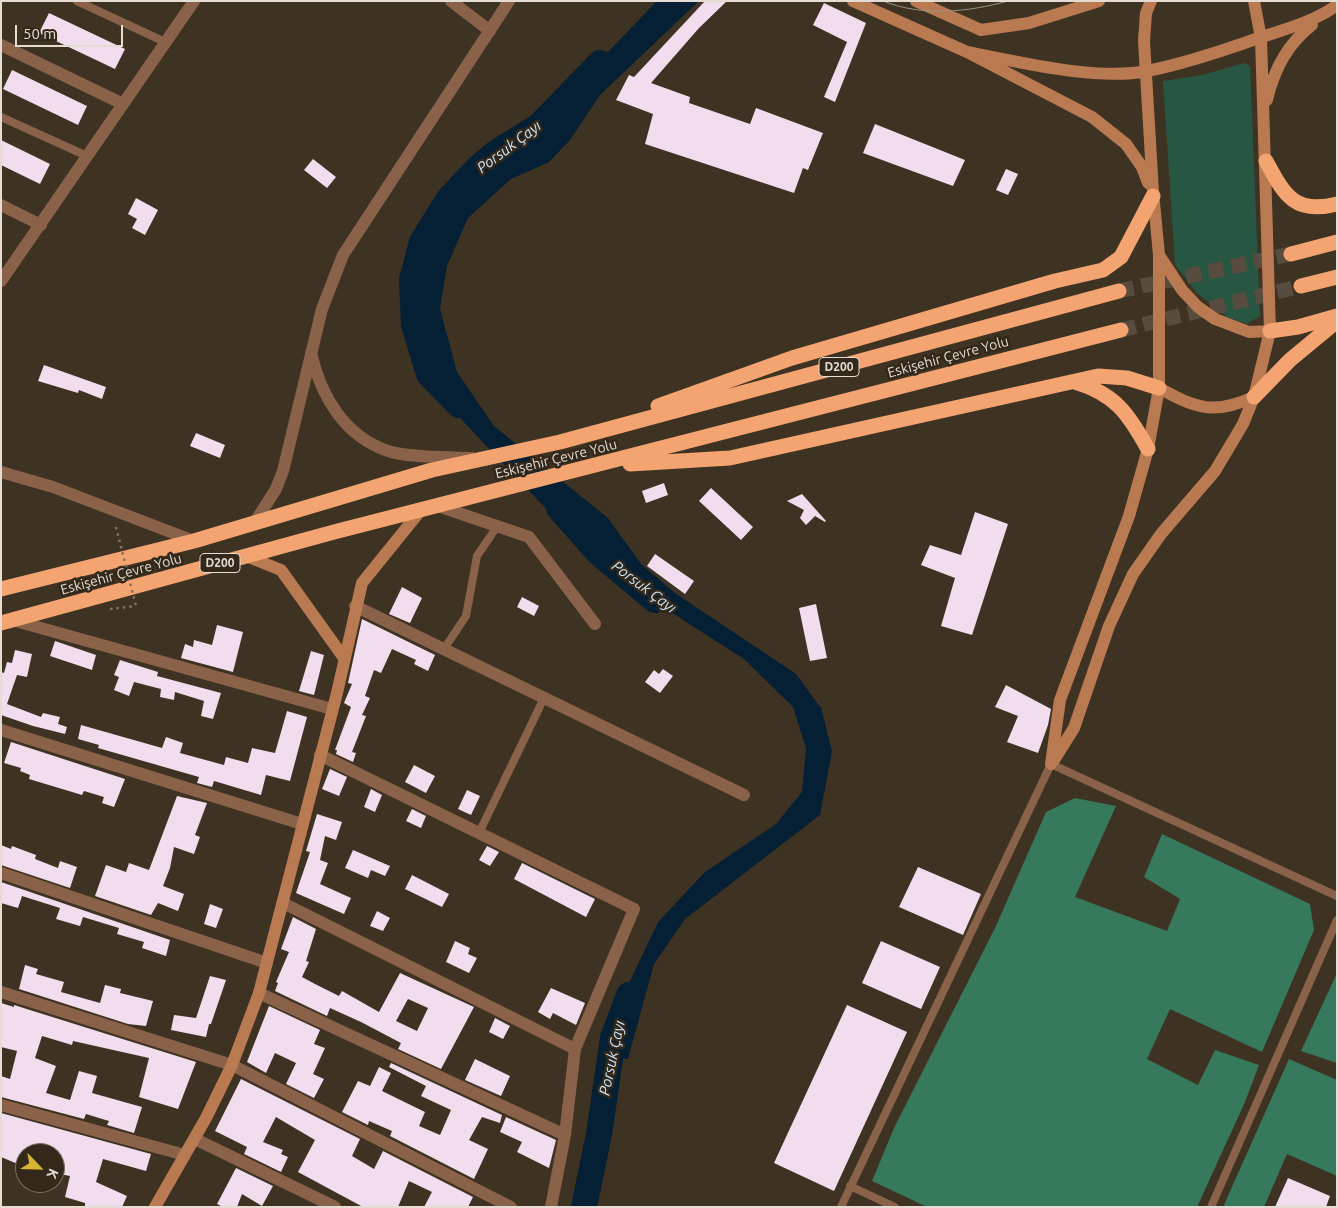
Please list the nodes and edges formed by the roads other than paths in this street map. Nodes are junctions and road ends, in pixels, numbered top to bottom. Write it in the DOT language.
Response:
graph roads {
  1 [pos="77,1"];
  2 [pos="194,1"];
  3 [pos="451,1"];
  4 [pos="509,1"];
  5 [pos="853,1"];
  6 [pos="916,1"];
  7 [pos="1099,1"];
  8 [pos="1151,1"];
  9 [pos="1254,1"];
  10 [pos="1337,5"];
  11 [pos="1325,13"];
  12 [pos="490,31"];
  13 [pos="1260,38"];
  14 [pos="165,42"];
  15 [pos="1,45"];
  16 [pos="967,52"];
  17 [pos="1146,72"];
  18 [pos="123,104"];
  19 [pos="1,117"];
  20 [pos="1263,120"];
  21 [pos="87,156"];
  22 [pos="1266,161"];
  23 [pos="1153,196"];
  24 [pos="1337,204"];
  25 [pos="1,205"];
  26 [pos="40,225"];
  27 [pos="1337,242"];
  28 [pos="1159,254"];
  29 [pos="1291,254"];
  30 [pos="1337,277"];
  31 [pos="1,281"];
  32 [pos="1301,286"];
  33 [pos="1119,291"];
  34 [pos="1337,316"];
  35 [pos="1337,321"];
  36 [pos="1121,330"];
  37 [pos="1270,331"];
  38 [pos="310,350"];
  39 [pos="1074,382"];
  40 [pos="1159,388"];
  41 [pos="1254,397"];
  42 [pos="560,442"];
  43 [pos="1148,449"];
  44 [pos="482,458"];
  45 [pos="596,466"];
  46 [pos="1,472"];
  47 [pos="438,506"];
  48 [pos="420,510"];
  49 [pos="255,522"];
  50 [pos="498,525"];
  51 [pos="194,541"];
  52 [pos="246,556"];
  53 [pos="1,589"];
  54 [pos="355,606"];
  55 [pos="7,622"];
  56 [pos="595,624"];
  57 [pos="444,649"];
  58 [pos="344,658"];
  59 [pos="544,698"];
  60 [pos="332,709"];
  61 [pos="1,730"];
  62 [pos="320,754"];
  63 [pos="1051,764"];
  64 [pos="744,795"];
  65 [pos="302,824"];
  66 [pos="479,833"];
  67 [pos="1,873"];
  68 [pos="1337,896"];
  69 [pos="283,902"];
  70 [pos="1337,920"];
  71 [pos="266,963"];
  72 [pos="1,992"];
  73 [pos="258,993"];
  74 [pos="575,1049"];
  75 [pos="232,1065"];
  76 [pos="1,1104"];
  77 [pos="564,1135"];
  78 [pos="195,1138"];
  79 [pos="185,1155"];
  80 [pos="850,1186"];
  81 [pos="155,1207"];
  82 [pos="335,1207"];
  83 [pos="510,1207"];
  84 [pos="551,1207"];
  85 [pos="840,1207"];
  86 [pos="894,1207"];
  87 [pos="1211,1207"];
  1 -- 14 [label="lane"];
  2 -- 14 [label="street"];
  3 -- 12 [label="street"];
  4 -- 12 [label="street"];
  5 -- 16 [label="street"];
  6 -- 7 [label="street"];
  8 -- 17 [label="street"];
  9 -- 13 [label="street"];
  10 -- 11 [label="street"];
  11 -- 13 [label="street"];
  11 -- 20 [label="street"];
  12 -- 38 [label="street"];
  13 -- 17 [label="street"];
  13 -- 20 [label="street"];
  14 -- 18 [label="street"];
  15 -- 18 [label="street"];
  16 -- 17 [label="street"];
  16 -- 23 [label="street"];
  17 -- 23 [label="street"];
  18 -- 21 [label="street"];
  19 -- 21 [label="lane"];
  20 -- 22 [label="street"];
  21 -- 26 [label="street"];
  22 -- 24 [label="highway"];
  22 -- 37 [label="street"];
  23 -- 28 [label="street"];
  23 -- 42 [label="highway"];
  25 -- 26 [label="street"];
  26 -- 31 [label="street"];
  27 -- 29 [label="highway"];
  28 -- 37 [label="street"];
  28 -- 40 [label="street"];
  30 -- 32 [label="highway"];
  33 -- 42 [label="highway, Eskişehir Çevre Yolu / D200"];
  34 -- 37 [label="highway"];
  35 -- 41 [label="highway"];
  36 -- 45 [label="highway, Eskişehir Çevre Yolu / D200"];
  37 -- 41 [label="street"];
  38 -- 44 [label="street"];
  38 -- 49 [label="street"];
  39 -- 40 [label="highway"];
  39 -- 43 [label="highway"];
  39 -- 45 [label="highway"];
  40 -- 41 [label="street"];
  40 -- 43 [label="street"];
  41 -- 63 [label="street"];
  42 -- 44 [label="highway, Eskişehir Çevre Yolu / D200"];
  43 -- 63 [label="street"];
  44 -- 49 [label="highway, Eskişehir Çevre Yolu / D200"];
  45 -- 47 [label="highway, Eskişehir Çevre Yolu / D200"];
  46 -- 51 [label="street"];
  47 -- 48 [label="highway, Eskişehir Çevre Yolu / D200"];
  47 -- 50 [label="street"];
  48 -- 52 [label="highway, Eskişehir Çevre Yolu / D200"];
  48 -- 54 [label="street"];
  49 -- 51 [label="highway, Eskişehir Çevre Yolu / D200"];
  50 -- 56 [label="street"];
  50 -- 57 [label="lane"];
  51 -- 53 [label="highway, Eskişehir Çevre Yolu / D200"];
  52 -- 55 [label="highway, Eskişehir Çevre Yolu / D200"];
  52 -- 58 [label="street"];
  54 -- 57 [label="street"];
  54 -- 58 [label="street"];
  55 -- 60 [label="street"];
  57 -- 59 [label="street"];
  58 -- 60 [label="street"];
  59 -- 64 [label="street"];
  59 -- 66 [label="lane"];
  60 -- 62 [label="street"];
  61 -- 65 [label="street"];
  62 -- 65 [label="street"];
  62 -- 66 [label="street"];
  63 -- 68 [label="lane"];
  63 -- 80 [label="lane"];
  65 -- 69 [label="street"];
  66 -- 74 [label="street"];
  67 -- 71 [label="street"];
  69 -- 71 [label="street"];
  69 -- 74 [label="street"];
  70 -- 87 [label="lane"];
  71 -- 73 [label="street"];
  72 -- 75 [label="street"];
  73 -- 75 [label="street"];
  73 -- 77 [label="street"];
  74 -- 77 [label="street"];
  75 -- 78 [label="street"];
  75 -- 83 [label="street"];
  76 -- 79 [label="street"];
  77 -- 84 [label="street"];
  78 -- 79 [label="street"];
  78 -- 82 [label="street"];
  79 -- 81 [label="street"];
  80 -- 85 [label="lane"];
  80 -- 86 [label="lane"];
}
